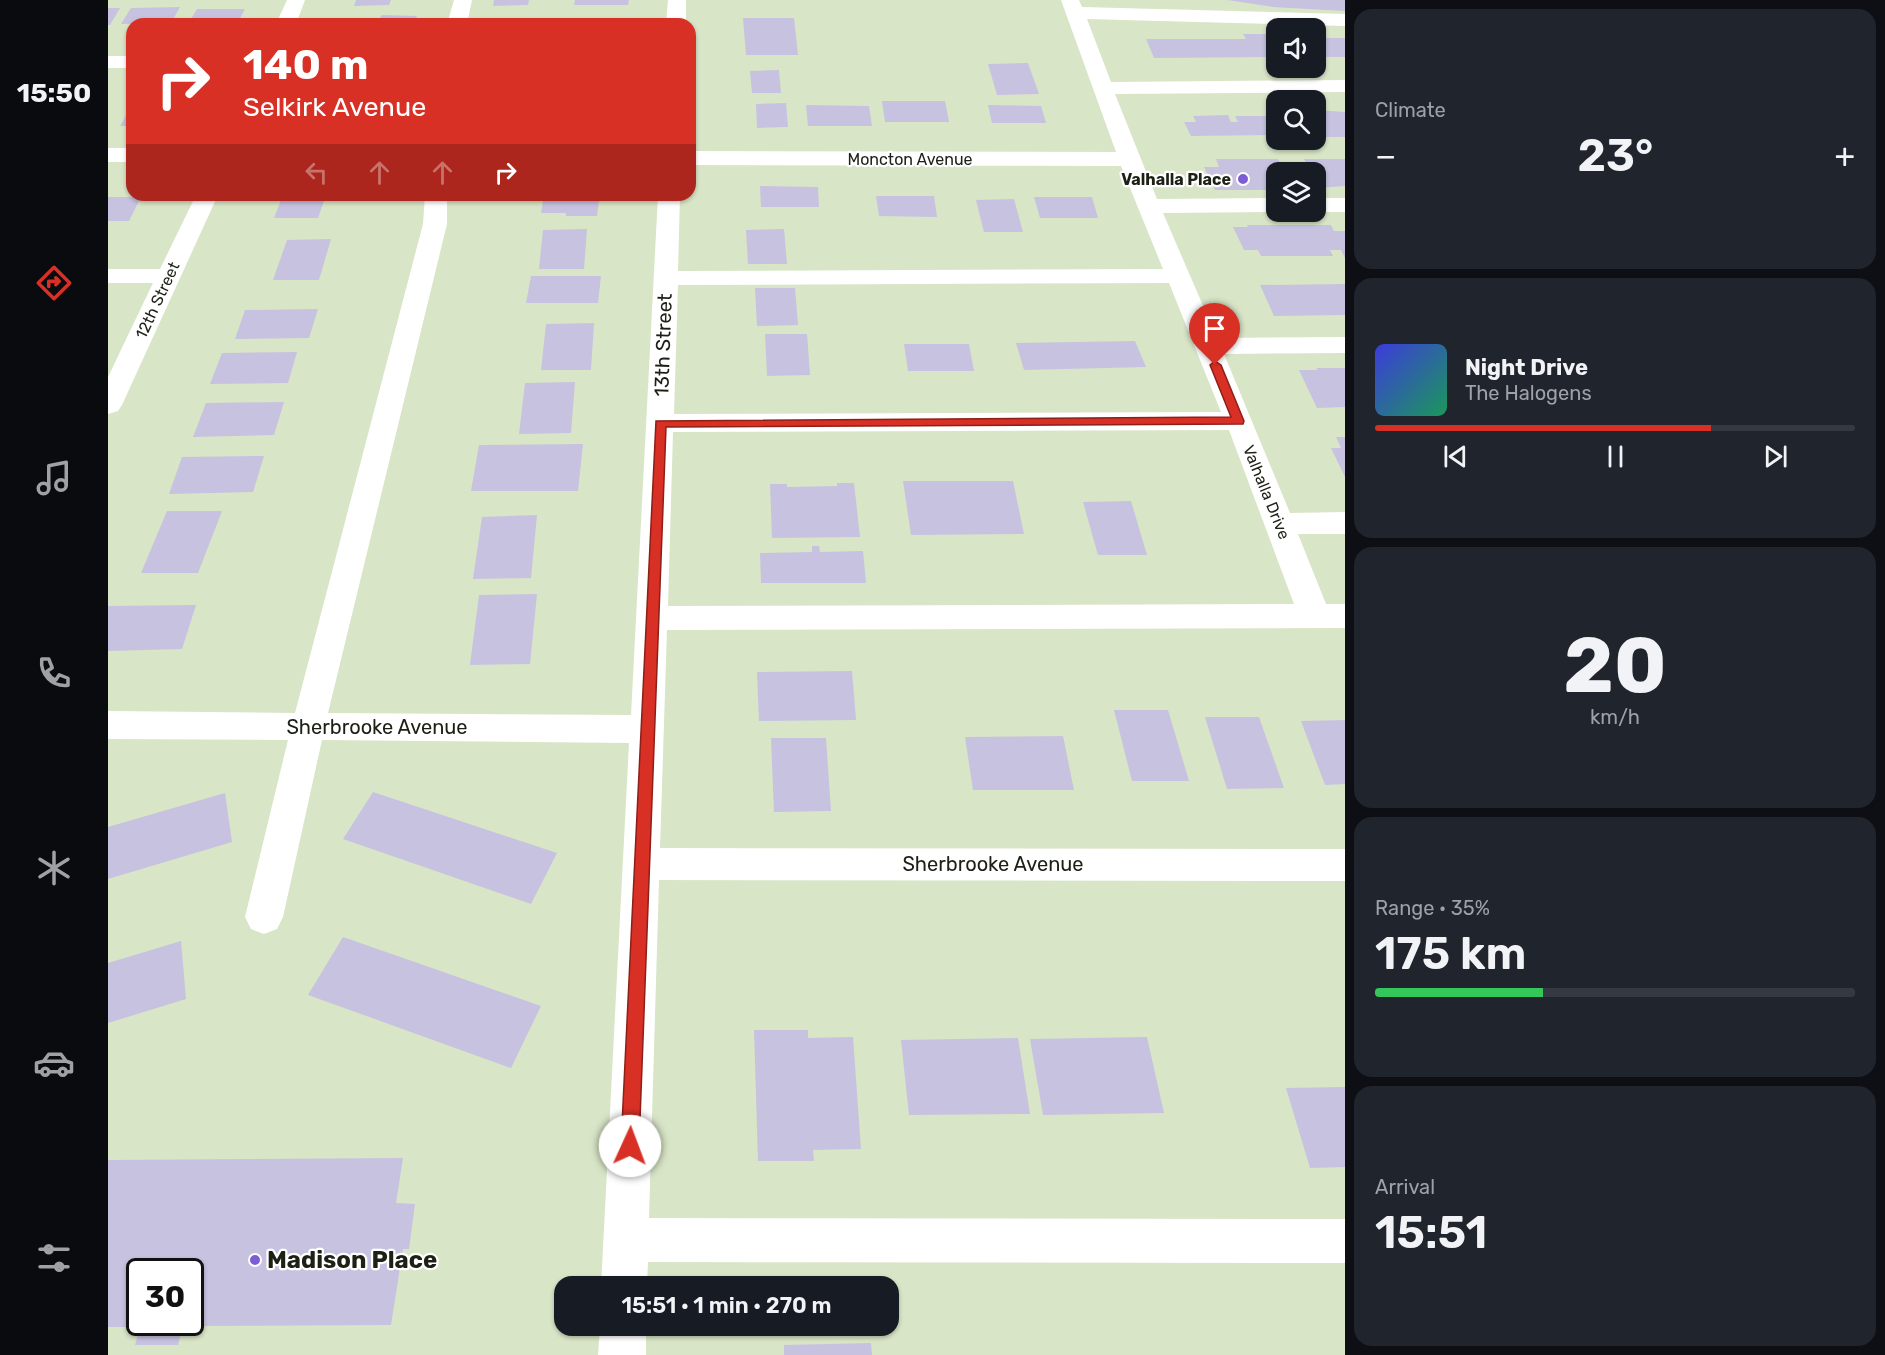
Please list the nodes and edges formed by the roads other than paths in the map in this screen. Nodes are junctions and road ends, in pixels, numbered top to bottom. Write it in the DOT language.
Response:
graph roads {
  1 [pos="296,0"];
  2 [pos="463,0"];
  3 [pos="677,0"];
  4 [pos="1072,7"];
  5 [pos="288,18"];
  6 [pos="458,18"];
  7 [pos="676,18"];
  8 [pos="1345,20"];
  9 [pos="108,62"];
  10 [pos="126,62"];
  11 [pos="1345,86"];
  12 [pos="1103,88"];
  13 [pos="108,155"];
  14 [pos="126,155"];
  15 [pos="696,158"];
  16 [pos="1130,159"];
  17 [pos="204,201"];
  18 [pos="436,201"];
  19 [pos="669,201"];
  20 [pos="1266,205"];
  21 [pos="1326,205"];
  22 [pos="1345,205"];
  23 [pos="1149,206"];
  24 [pos="108,276"];
  25 [pos="169,276"];
  26 [pos="1179,276"];
  27 [pos="666,278"];
  28 [pos="1345,345"];
  29 [pos="1208,346"];
  30 [pos="108,405"];
  31 [pos="1239,421"];
  32 [pos="660,423"];
  33 [pos="1345,523"];
  34 [pos="1280,524"];
  35 [pos="1330,617"];
  36 [pos="652,618"];
  37 [pos="108,725"];
  38 [pos="308,727"];
  39 [pos="646,729"];
  40 [pos="642,864"];
  41 [pos="1345,865"];
  42 [pos="264,917"];
  43 [pos="626,1240"];
  44 [pos="1345,1241"];
  45 [pos="624,1276"];
  46 [pos="623,1336"];
  47 [pos="622,1355"];
  1 -- 5 [label="street"];
  2 -- 6 [label="street"];
  3 -- 7 [label="street"];
  4 -- 8 [label="street"];
  4 -- 12 [label="street, Valhalla Drive"];
  9 -- 10 [label="street"];
  11 -- 12 [label="street"];
  12 -- 16 [label="street, Valhalla Drive"];
  13 -- 14 [label="street"];
  15 -- 16 [label="street, Moncton Avenue"];
  16 -- 23 [label="street, Valhalla Drive"];
  17 -- 25 [label="street, 12th Street"];
  18 -- 38 [label="street"];
  19 -- 27 [label="street, 13th Street"];
  20 -- 23 [label="street"];
  21 -- 22 [label="street"];
  23 -- 26 [label="street, Valhalla Drive"];
  24 -- 25 [label="street"];
  25 -- 30 [label="street, 12th Street"];
  26 -- 27 [label="street"];
  26 -- 29 [label="street, Valhalla Drive"];
  27 -- 32 [label="street, 13th Street"];
  28 -- 29 [label="street"];
  29 -- 31 [label="street, Valhalla Drive"];
  31 -- 32 [label="street"];
  31 -- 34 [label="street, Valhalla Drive"];
  32 -- 36 [label="street, 13th Street"];
  33 -- 34 [label="street"];
  34 -- 35 [label="street, Valhalla Drive"];
  35 -- 36 [label="street"];
  36 -- 39 [label="street, 13th Street"];
  37 -- 38 [label="street, Sherbrooke Avenue"];
  38 -- 39 [label="street, Sherbrooke Avenue"];
  38 -- 42 [label="street"];
  39 -- 40 [label="street, 13th Street"];
  40 -- 41 [label="street, Sherbrooke Avenue"];
  40 -- 43 [label="street, 13th Street"];
  43 -- 44 [label="street"];
  43 -- 45 [label="street, 13th Street"];
  46 -- 47 [label="street"];
}
